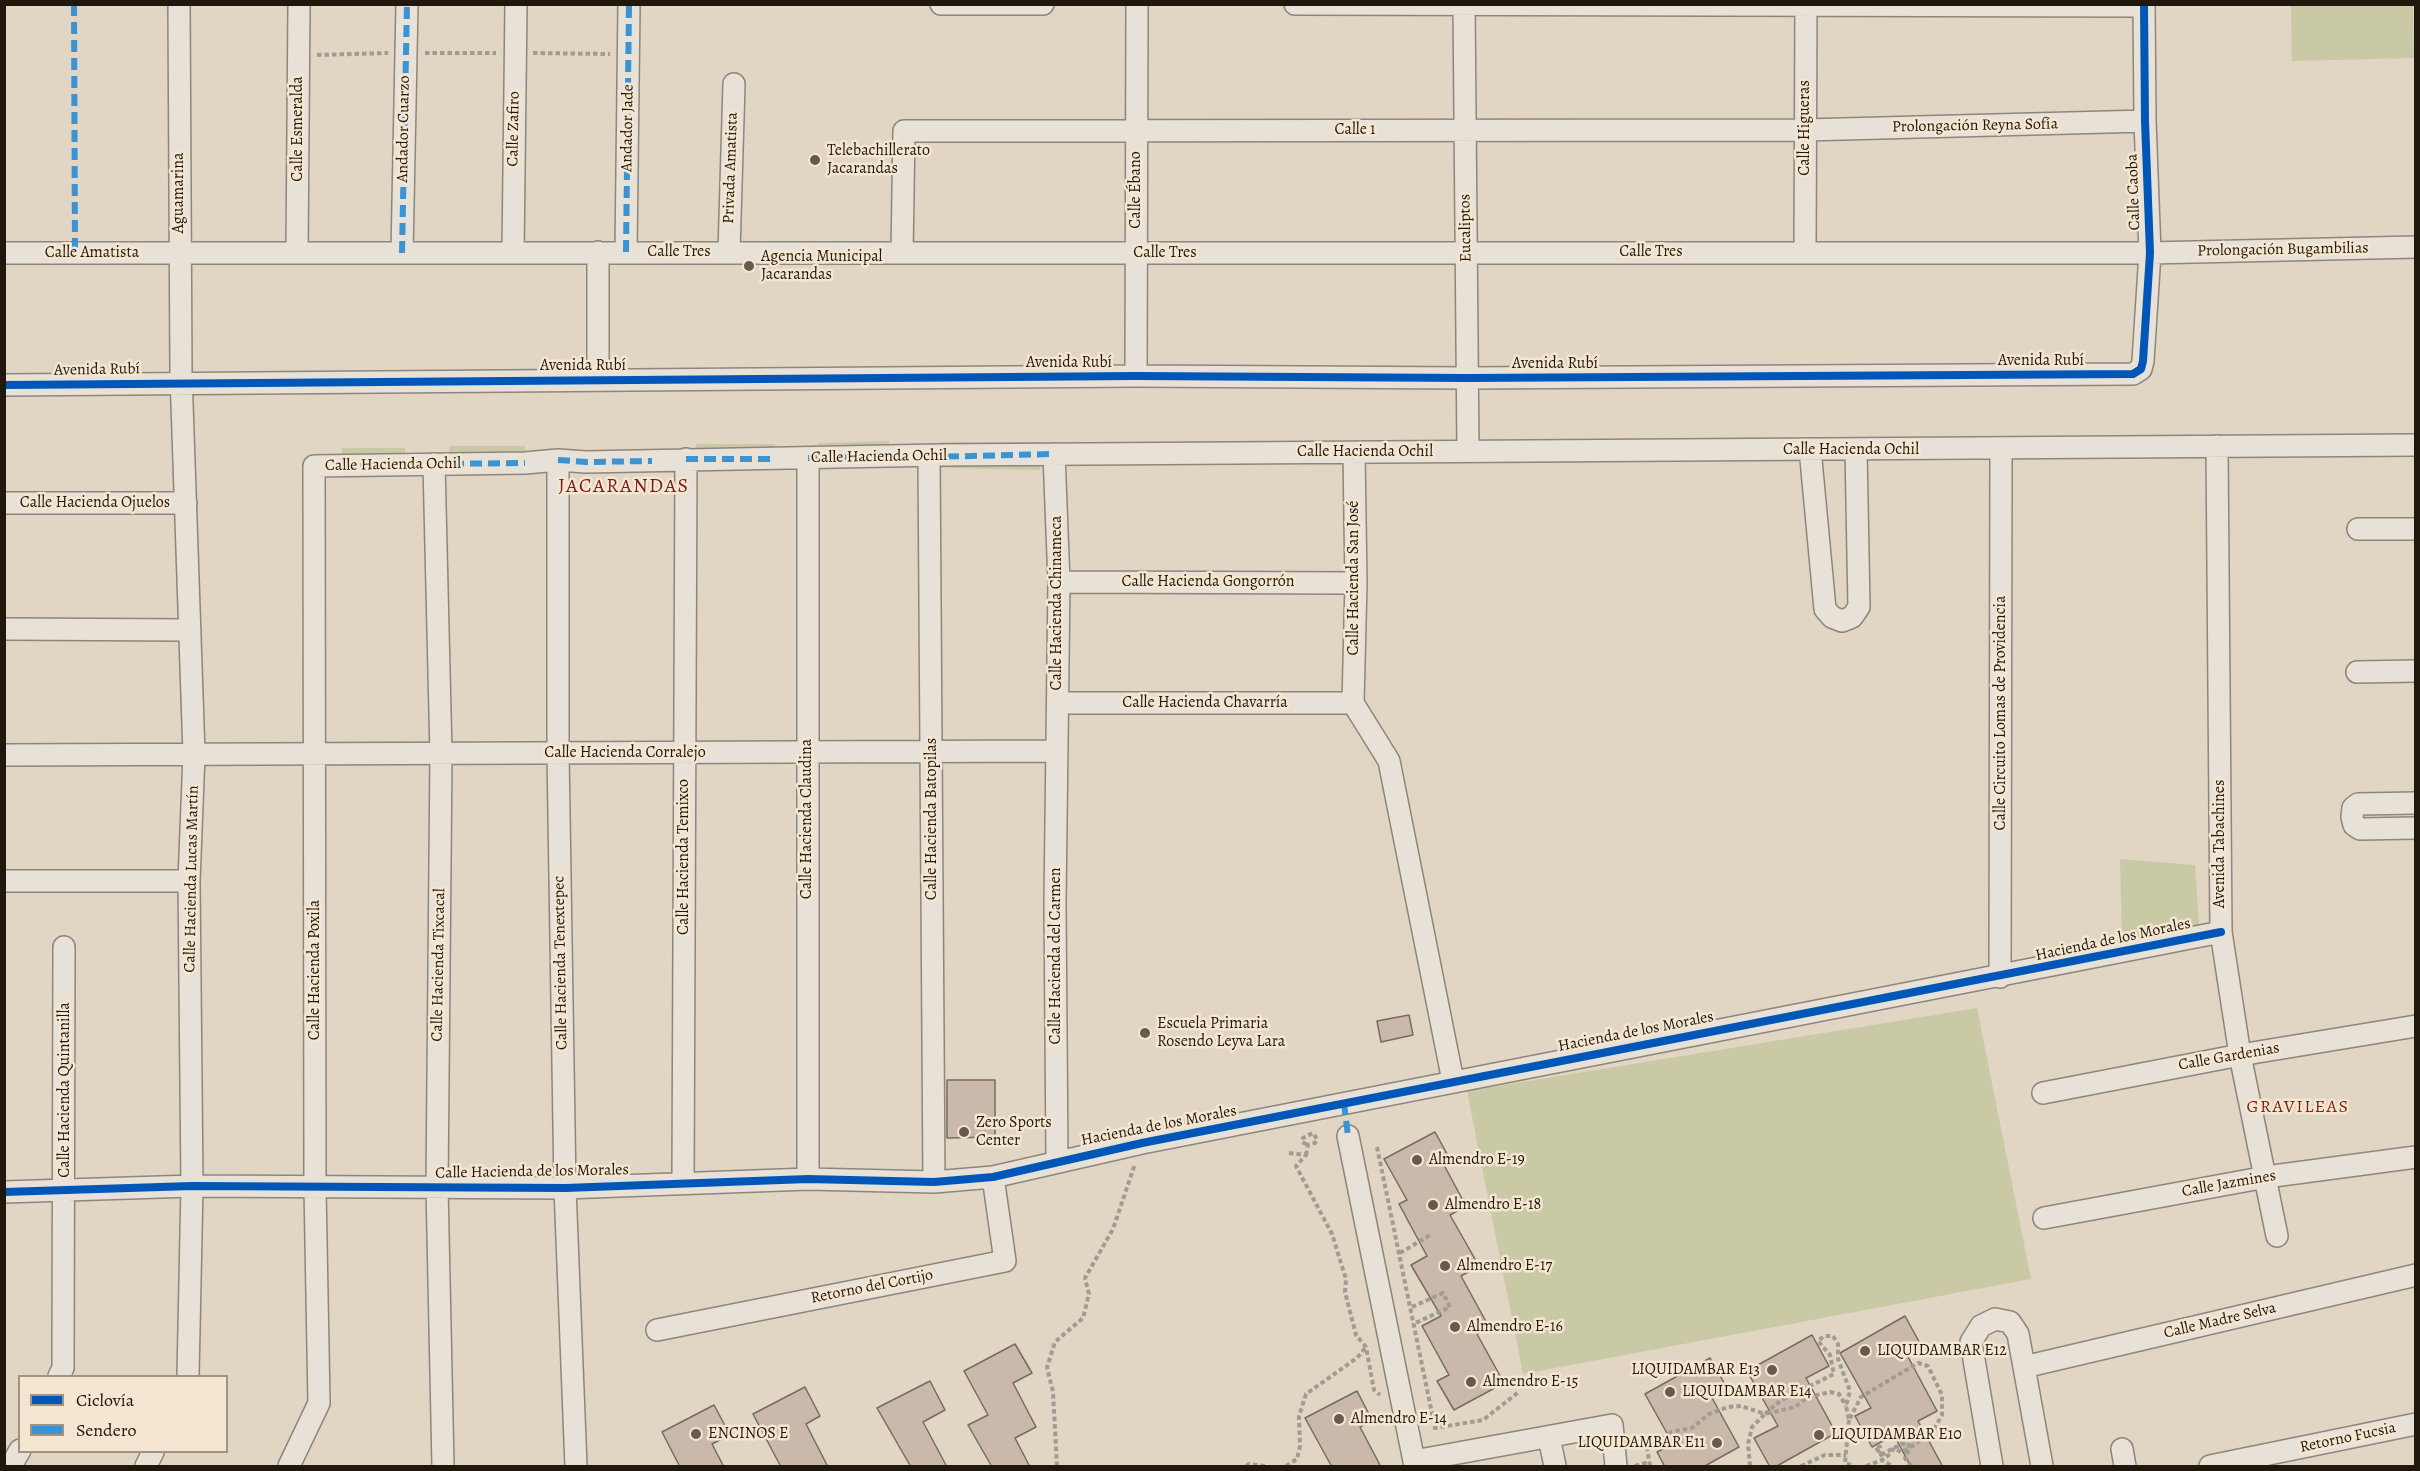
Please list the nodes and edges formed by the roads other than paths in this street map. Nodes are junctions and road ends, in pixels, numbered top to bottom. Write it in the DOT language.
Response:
graph roads {
  1 [pos="179,4"];
  2 [pos="299,4"];
  3 [pos="407,4"];
  4 [pos="516,4"];
  5 [pos="629,4"];
  6 [pos="940,4"];
  7 [pos="1042,4"];
  8 [pos="1137,4"];
  9 [pos="1295,4"];
  10 [pos="977,5"];
  11 [pos="1464,5"];
  12 [pos="1806,5"];
  13 [pos="2144,5"];
  14 [pos="734,84"];
  15 [pos="2145,122"];
  16 [pos="1137,130"];
  17 [pos="1465,130"];
  18 [pos="1805,130"];
  19 [pos="2415,247"];
  20 [pos="597,252"];
  21 [pos="626,252"];
  22 [pos="729,252"];
  23 [pos="1466,252"];
  24 [pos="1805,252"];
  25 [pos="4,253"];
  26 [pos="179,253"];
  27 [pos="297,253"];
  28 [pos="402,253"];
  29 [pos="513,253"];
  30 [pos="902,253"];
  31 [pos="1136,253"];
  32 [pos="2150,253"];
  33 [pos="2133,374"];
  34 [pos="1136,376"];
  35 [pos="1467,378"];
  36 [pos="598,379"];
  37 [pos="181,382"];
  38 [pos="4,385"];
  39 [pos="2415,445"];
  40 [pos="2217,446"];
  41 [pos="1810,449"];
  42 [pos="1856,450"];
  43 [pos="2001,450"];
  44 [pos="1468,451"];
  45 [pos="1353,453"];
  46 [pos="1054,454"];
  47 [pos="929,457"];
  48 [pos="808,458"];
  49 [pos="686,459"];
  50 [pos="558,460"];
  51 [pos="434,464"];
  52 [pos="314,466"];
  53 [pos="4,503"];
  54 [pos="186,503"];
  55 [pos="2415,529"];
  56 [pos="2358,530"];
  57 [pos="1059,582"];
  58 [pos="1356,583"];
  59 [pos="4,629"];
  60 [pos="190,630"];
  61 [pos="2415,671"];
  62 [pos="2357,672"];
  63 [pos="1058,703"];
  64 [pos="1353,703"];
  65 [pos="1056,751"];
  66 [pos="807,752"];
  67 [pos="932,752"];
  68 [pos="558,753"];
  69 [pos="684,753"];
  70 [pos="194,754"];
  71 [pos="315,754"];
  72 [pos="441,754"];
  73 [pos="4,755"];
  74 [pos="2415,803"];
  75 [pos="2415,828"];
  76 [pos="4,881"];
  77 [pos="189,881"];
  78 [pos="2221,932"];
  79 [pos="64,947"];
  80 [pos="2000,977"];
  81 [pos="2415,1026"];
  82 [pos="2240,1054"];
  83 [pos="1453,1081"];
  84 [pos="2043,1093"];
  85 [pos="1348,1136"];
  86 [pos="2415,1157"];
  87 [pos="1057,1161"];
  88 [pos="2266,1177"];
  89 [pos="993,1178"];
  90 [pos="808,1179"];
  91 [pos="683,1182"];
  92 [pos="934,1182"];
  93 [pos="192,1186"];
  94 [pos="437,1186"];
  95 [pos="315,1188"];
  96 [pos="565,1188"];
  97 [pos="65,1190"];
  98 [pos="4,1192"];
  99 [pos="2044,1218"];
  100 [pos="2277,1236"];
  101 [pos="2415,1275"];
  102 [pos="657,1330"];
  103 [pos="2024,1367"];
  104 [pos="60,1375"];
  105 [pos="188,1375"];
  106 [pos="2415,1424"];
  107 [pos="4,1437"];
  108 [pos="1549,1437"];
  109 [pos="442,1442"];
  110 [pos="18,1447"];
  111 [pos="18,1452"];
  112 [pos="153,1453"];
  113 [pos="1415,1464"];
  114 [pos="11,1467"];
  115 [pos="146,1467"];
  116 [pos="289,1467"];
  117 [pos="430,1467"];
  118 [pos="443,1467"];
  119 [pos="576,1467"];
  120 [pos="1555,1467"];
  121 [pos="1616,1467"];
  122 [pos="1992,1467"];
  123 [pos="2042,1467"];
  124 [pos="2210,1467"];
  1 -- 26 [label="street, Aguamarina"];
  2 -- 27 [label="street, Calle Esmeralda"];
  3 -- 28 [label="street, Andador Cuarzo"];
  4 -- 29 [label="street, Calle Zafiro"];
  5 -- 21 [label="street, Andador Jade"];
  6 -- 10 [label="street"];
  7 -- 10 [label="street"];
  8 -- 16 [label="street, Calle Ébano"];
  9 -- 11 [label="street"];
  11 -- 12 [label="street"];
  11 -- 17 [label="street, Eucaliptos"];
  12 -- 13 [label="street"];
  12 -- 18 [label="street, Calle Higueras"];
  13 -- 15 [label="street, Calle Caoba"];
  14 -- 22 [label="street, Privada Amatista"];
  15 -- 18 [label="street, Prolongación Reyna Sofía"];
  15 -- 32 [label="street, Calle Caoba"];
  16 -- 17 [label="street, Calle 1"];
  16 -- 30 [label="street, Calle 1"];
  16 -- 31 [label="street, Calle Ébano"];
  17 -- 18 [label="street, Calle 1"];
  17 -- 23 [label="street, Eucaliptos"];
  18 -- 24 [label="street, Calle Higueras"];
  19 -- 32 [label="street, Prolongación Bugambilias"];
  20 -- 21 [label="street, Calle Tres"];
  20 -- 29 [label="street, Calle Tres"];
  20 -- 36 [label="street"];
  21 -- 22 [label="street, Calle Tres"];
  22 -- 30 [label="street, Calle Tres"];
  23 -- 24 [label="street, Calle Tres"];
  23 -- 31 [label="street, Calle Tres"];
  23 -- 35 [label="street, Eucaliptos"];
  24 -- 32 [label="street, Calle Tres"];
  25 -- 26 [label="street, Calle Amatista"];
  26 -- 27 [label="street, Calle Tres"];
  26 -- 37 [label="street, Aguamarina"];
  27 -- 28 [label="street, Calle Tres"];
  28 -- 29 [label="street, Calle Tres"];
  30 -- 31 [label="street, Calle Tres"];
  31 -- 34 [label="street, Calle Ébano"];
  32 -- 33 [label="street, Calle Caoba"];
  33 -- 35 [label="street, Avenida Rubí"];
  34 -- 35 [label="street, Avenida Rubí"];
  34 -- 36 [label="street, Avenida Rubí"];
  35 -- 44 [label="street, Eucaliptos"];
  36 -- 37 [label="street, Avenida Rubí"];
  37 -- 38 [label="street, Avenida Rubí"];
  37 -- 54 [label="street, Calle Hacienda Lucas Martín"];
  39 -- 40 [label="street, Calle Hacienda Ochil"];
  40 -- 43 [label="street, Calle Hacienda Ochil"];
  40 -- 78 [label="street, Avenida Tabachines"];
  41 -- 42 [label="street, Calle Hacienda Ochil"];
  41 -- 42 [label="street"];
  41 -- 44 [label="street, Calle Hacienda Ochil"];
  42 -- 43 [label="street, Calle Hacienda Ochil"];
  43 -- 80 [label="street, Calle Circuito Lomas de Providencia"];
  44 -- 45 [label="street, Calle Hacienda Ochil"];
  45 -- 46 [label="street, Calle Hacienda Ochil"];
  45 -- 58 [label="street, Calle Hacienda San José"];
  46 -- 47 [label="street, Calle Hacienda Ochil"];
  46 -- 57 [label="street, Calle Hacienda Chinameca"];
  47 -- 48 [label="street, Calle Hacienda Ochil"];
  47 -- 67 [label="street, Calle Hacienda Batopilas"];
  48 -- 49 [label="street, Calle Hacienda Ochil"];
  48 -- 66 [label="street, Calle Hacienda Claudina"];
  49 -- 50 [label="street, Calle Hacienda Ochil"];
  49 -- 69 [label="street, Calle Hacienda Temixco"];
  50 -- 51 [label="street, Calle Hacienda Ochil"];
  50 -- 68 [label="street, Calle Hacienda Tenextepec"];
  51 -- 52 [label="street, Calle Hacienda Ochil"];
  51 -- 72 [label="street, Calle Hacienda Tixcacal"];
  52 -- 71 [label="street, Calle Hacienda Poxila"];
  53 -- 54 [label="street, Calle Hacienda Ojuelos"];
  54 -- 60 [label="street, Calle Hacienda Lucas Martín"];
  55 -- 56 [label="street"];
  57 -- 58 [label="street, Calle Hacienda Gongorrón"];
  57 -- 63 [label="street, Calle Hacienda Chinameca"];
  58 -- 64 [label="street, Calle Hacienda San José"];
  59 -- 60 [label="street"];
  60 -- 70 [label="street, Calle Hacienda Lucas Martín"];
  61 -- 62 [label="street"];
  63 -- 64 [label="street, Calle Hacienda Chavarría"];
  63 -- 65 [label="street, Calle Hacienda Chinameca"];
  64 -- 83 [label="street"];
  65 -- 67 [label="street, Calle Hacienda Corralejo"];
  65 -- 87 [label="street, Calle Hacienda del Carmen"];
  66 -- 67 [label="street, Calle Hacienda Corralejo"];
  66 -- 69 [label="street, Calle Hacienda Corralejo"];
  66 -- 90 [label="street, Calle Hacienda Claudina"];
  67 -- 92 [label="street, Calle Hacienda Batopilas"];
  68 -- 69 [label="street, Calle Hacienda Corralejo"];
  68 -- 72 [label="street, Calle Hacienda Corralejo"];
  68 -- 96 [label="street, Calle Hacienda Tenextepec"];
  69 -- 91 [label="street, Calle Hacienda Temixco"];
  70 -- 71 [label="street, Calle Hacienda Corralejo"];
  70 -- 73 [label="street, Calle Hacienda Corralejo"];
  70 -- 77 [label="street, Calle Hacienda Lucas Martín"];
  71 -- 72 [label="street, Calle Hacienda Corralejo"];
  71 -- 95 [label="street, Calle Hacienda Poxila"];
  72 -- 94 [label="street, Calle Hacienda Tixcacal"];
  74 -- 75 [label="street"];
  76 -- 77 [label="street"];
  77 -- 93 [label="street, Calle Hacienda Lucas Martín"];
  78 -- 80 [label="street, Hacienda de los Morales"];
  78 -- 82 [label="street, Avenida Tabachines"];
  79 -- 97 [label="street, Calle Hacienda Quintanilla"];
  80 -- 83 [label="street, Hacienda de los Morales"];
  81 -- 82 [label="street, Calle Gardenias"];
  82 -- 84 [label="street, Calle Gardenias"];
  82 -- 88 [label="street, Avenida Tabachines"];
  83 -- 87 [label="street, Hacienda de los Morales"];
  85 -- 113 [label="street"];
  86 -- 88 [label="street, Calle Jazmines"];
  87 -- 89 [label="street, Calle Hacienda de los Morales"];
  88 -- 99 [label="street, Calle Jazmines"];
  88 -- 100 [label="street, Avenida Tabachines"];
  89 -- 92 [label="street, Calle Hacienda de los Morales"];
  89 -- 102 [label="street, Retorno del Cortijo"];
  90 -- 91 [label="street, Calle Hacienda de los Morales"];
  90 -- 92 [label="street, Calle Hacienda de los Morales"];
  91 -- 96 [label="street, Calle Hacienda de los Morales"];
  93 -- 95 [label="street, Calle Hacienda de los Morales"];
  93 -- 97 [label="street, Calle Hacienda de los Morales"];
  93 -- 105 [label="street, Calle Hacienda Lucas Martín"];
  94 -- 95 [label="street, Calle Hacienda de los Morales"];
  94 -- 96 [label="street, Calle Hacienda de los Morales"];
  94 -- 109 [label="street, Calle Hacienda Tixcacal"];
  95 -- 116 [label="street, Calle Hacienda Poxila"];
  96 -- 119 [label="street, Calle Hacienda Tenextepec"];
  97 -- 98 [label="street, Calle Hacienda de los Morales"];
  97 -- 104 [label="street, Calle Hacienda Quintanilla"];
  101 -- 103 [label="street, Calle Madre Selva"];
  103 -- 122 [label="street"];
  103 -- 123 [label="street"];
  106 -- 124 [label="street, Retorno Fucsia"];
  107 -- 110 [label="street"];
  108 -- 113 [label="street"];
  108 -- 120 [label="street"];
  108 -- 121 [label="street"];
  109 -- 117 [label="street"];
  109 -- 118 [label="street, Calle Hacienda Tixcacal"];
  111 -- 114 [label="street"];
  112 -- 115 [label="street"];
}
